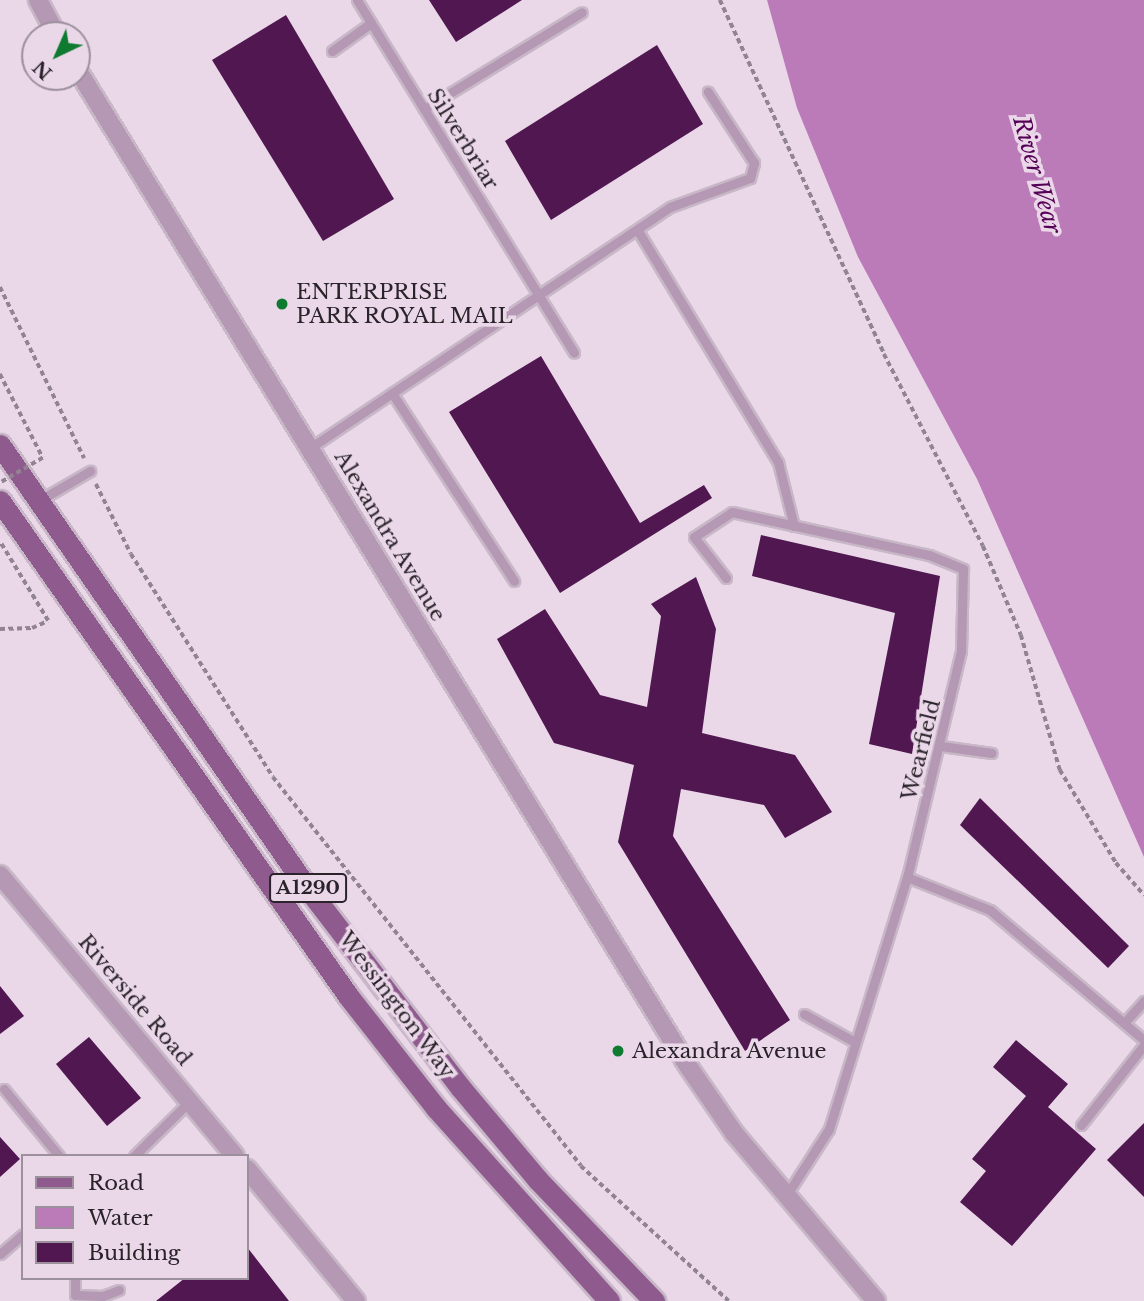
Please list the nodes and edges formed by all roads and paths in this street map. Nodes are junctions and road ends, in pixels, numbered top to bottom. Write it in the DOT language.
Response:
graph roads {
  1 [pos="38,0"];
  2 [pos="357,0"];
  3 [pos="720,0"];
  4 [pos="582,12"];
  5 [pos="49,21"];
  6 [pos="371,23"];
  7 [pos="332,51"];
  8 [pos="91,91"];
  9 [pos="708,92"];
  10 [pos="424,108"];
  11 [pos="638,231"];
  12 [pos="0,287"];
  13 [pos="540,296"];
  14 [pos="574,353"];
  15 [pos="0,374"];
  16 [pos="392,393"];
  17 [pos="0,445"];
  18 [pos="310,448"];
  19 [pos="90,471"];
  20 [pos="0,483"];
  21 [pos="0,501"];
  22 [pos="36,502"];
  23 [pos="794,526"];
  24 [pos="0,541"];
  25 [pos="726,578"];
  26 [pos="514,581"];
  27 [pos="0,629"];
  28 [pos="941,746"];
  29 [pos="992,753"];
  30 [pos="0,875"];
  31 [pos="907,877"];
  32 [pos="1144,895"];
  33 [pos="1144,1001"];
  34 [pos="804,1014"];
  35 [pos="1124,1023"];
  36 [pos="853,1041"];
  37 [pos="1144,1042"];
  38 [pos="4,1088"];
  39 [pos="190,1101"];
  40 [pos="1081,1125"];
  41 [pos="57,1154"];
  42 [pos="136,1154"];
  43 [pos="233,1154"];
  44 [pos="248,1171"];
  45 [pos="786,1196"];
  46 [pos="21,1236"];
  47 [pos="0,1254"];
  48 [pos="75,1280"];
  49 [pos="119,1290"];
  50 [pos="356,1301"];
  51 [pos="609,1301"];
  52 [pos="654,1301"];
  53 [pos="729,1301"];
  54 [pos="876,1301"];
  1 -- 5 [label="street"];
  2 -- 6 [label="lane, Silverbriar"];
  3 -- 32 [label="path"];
  4 -- 10 [label="lane"];
  6 -- 7 [label="lane"];
  6 -- 10 [label="lane, Silverbriar"];
  8 -- 18 [label="street, Alexandra Avenue"];
  9 -- 11 [label="lane"];
  10 -- 13 [label="lane, Silverbriar"];
  11 -- 13 [label="lane"];
  11 -- 23 [label="lane"];
  12 -- 19 [label="path"];
  13 -- 14 [label="lane, Silverbriar"];
  13 -- 16 [label="lane"];
  15 -- 20 [label="path, bridge"];
  16 -- 18 [label="lane"];
  16 -- 26 [label="lane"];
  17 -- 22 [label="main road, Wessington Way / A1290"];
  18 -- 45 [label="street, Alexandra Avenue"];
  19 -- 22 [label="lane"];
  19 -- 53 [label="path"];
  21 -- 51 [label="main road, Wessington Way / A1290"];
  22 -- 52 [label="main road, Wessington Way / A1290"];
  23 -- 25 [label="lane, Wearfield"];
  23 -- 28 [label="lane, Wearfield"];
  24 -- 27 [label="path"];
  28 -- 29 [label="lane"];
  28 -- 31 [label="lane, Wearfield"];
  30 -- 39 [label="street, Riverside Road"];
  31 -- 35 [label="lane"];
  31 -- 36 [label="lane, Wearfield"];
  33 -- 35 [label="lane"];
  34 -- 36 [label="lane"];
  35 -- 37 [label="lane"];
  36 -- 45 [label="lane, Wearfield"];
  37 -- 40 [label="lane"];
  38 -- 41 [label="lane"];
  39 -- 42 [label="lane"];
  39 -- 43 [label="street, Riverside Road"];
  44 -- 50 [label="street"];
  45 -- 54 [label="street, Alexandra Avenue"];
  46 -- 47 [label="lane"];
  48 -- 49 [label="lane"];
}
